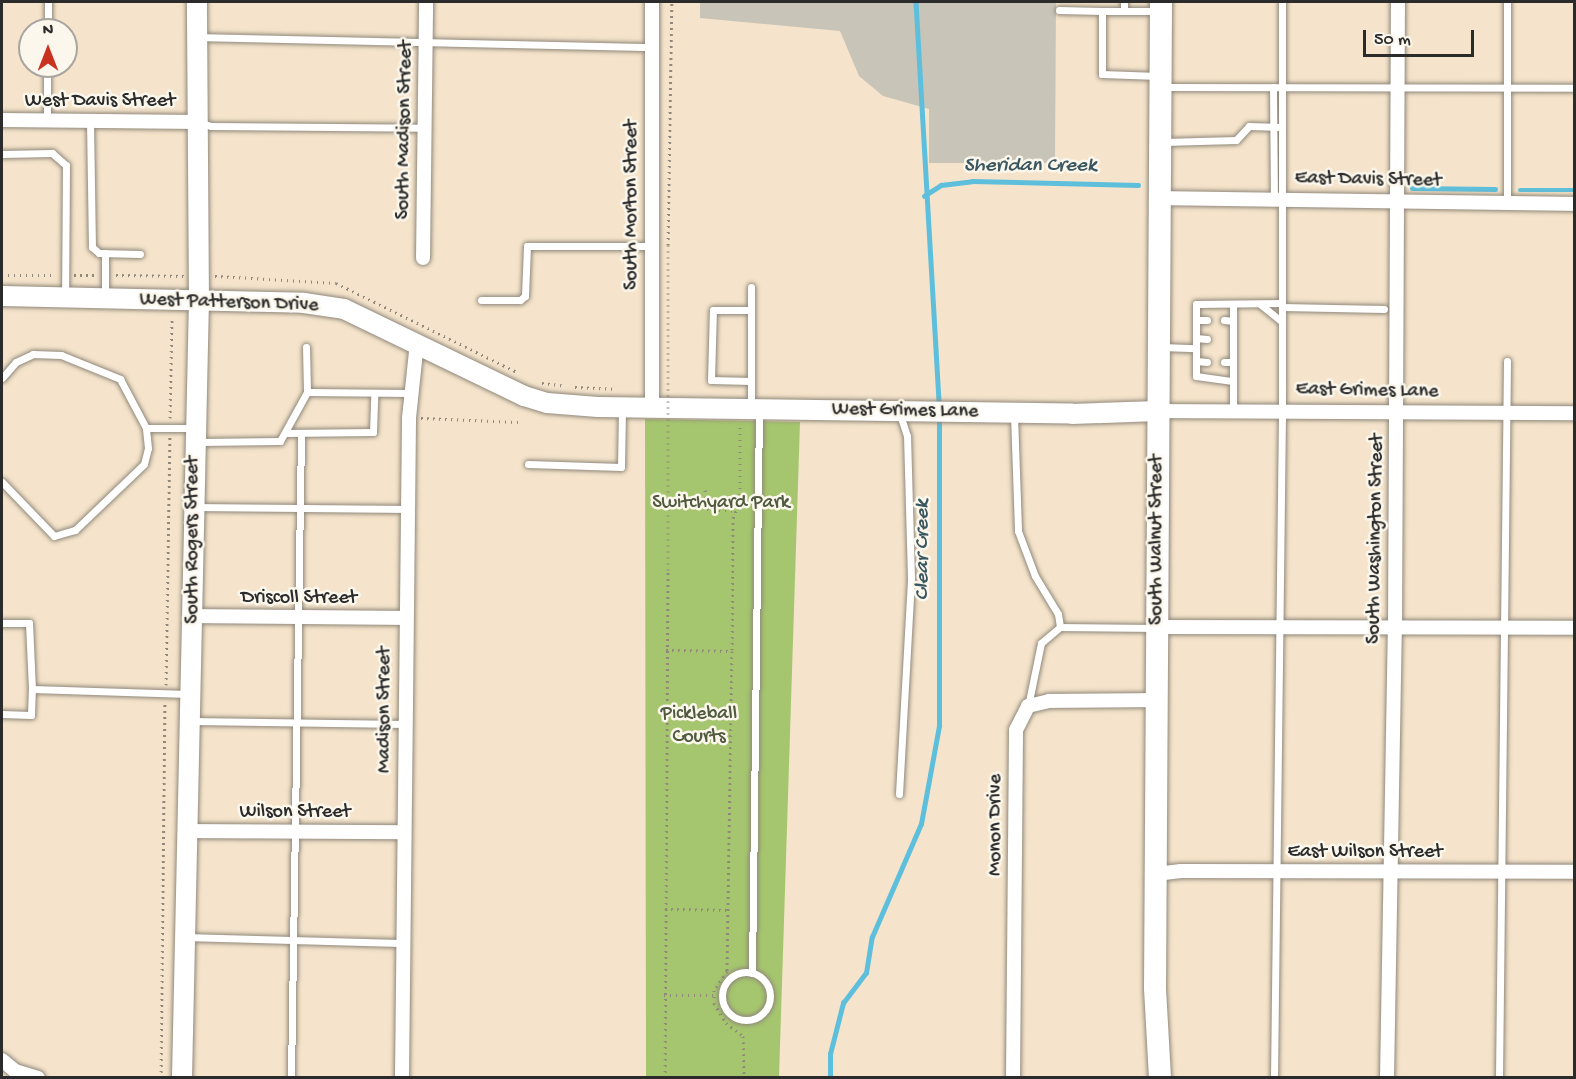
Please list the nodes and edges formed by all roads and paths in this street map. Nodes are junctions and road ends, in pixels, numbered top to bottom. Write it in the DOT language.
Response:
graph roads {
  1 [pos="48,2"];
  2 [pos="197,2"];
  3 [pos="426,2"];
  4 [pos="652,2"];
  5 [pos="672,2"];
  6 [pos="1124,2"];
  7 [pos="1282,2"];
  8 [pos="1398,2"];
  9 [pos="1507,2"];
  10 [pos="1161,6"];
  11 [pos="1059,10"];
  12 [pos="1102,11"];
  13 [pos="1124,11"];
  14 [pos="48,18"];
  15 [pos="196,37"];
  16 [pos="426,43"];
  17 [pos="651,47"];
  18 [pos="47,78"];
  19 [pos="1160,81"];
  20 [pos="1273,87"];
  21 [pos="1282,87"];
  22 [pos="1396,88"];
  23 [pos="1507,88"];
  24 [pos="1575,88"];
  25 [pos="2,120"];
  26 [pos="47,121"];
  27 [pos="90,121"];
  28 [pos="198,122"];
  29 [pos="1277,127"];
  30 [pos="424,128"];
  31 [pos="1160,142"];
  32 [pos="2,154"];
  33 [pos="1160,198"];
  34 [pos="1277,198"];
  35 [pos="1396,201"];
  36 [pos="1507,203"];
  37 [pos="1575,204"];
  38 [pos="652,246"];
  39 [pos="105,253"];
  40 [pos="140,254"];
  41 [pos="423,258"];
  42 [pos="2,274"];
  43 [pos="65,275"];
  44 [pos="105,276"];
  45 [pos="219,276"];
  46 [pos="751,287"];
  47 [pos="2,296"];
  48 [pos="65,297"];
  49 [pos="105,298"];
  50 [pos="481,300"];
  51 [pos="172,301"];
  52 [pos="199,301"];
  53 [pos="1260,304"];
  54 [pos="1233,305"];
  55 [pos="1282,305"];
  56 [pos="1384,309"];
  57 [pos="751,310"];
  58 [pos="1196,320"];
  59 [pos="1207,320"];
  60 [pos="1224,320"];
  61 [pos="1233,321"];
  62 [pos="1282,322"];
  63 [pos="1196,338"];
  64 [pos="1207,339"];
  65 [pos="1224,339"];
  66 [pos="1233,339"];
  67 [pos="417,342"];
  68 [pos="306,347"];
  69 [pos="1158,347"];
  70 [pos="1196,348"];
  71 [pos="1196,361"];
  72 [pos="1207,362"];
  73 [pos="1224,362"];
  74 [pos="1233,362"];
  75 [pos="1507,362"];
  76 [pos="527,377"];
  77 [pos="2,378"];
  78 [pos="751,381"];
  79 [pos="1233,381"];
  80 [pos="537,382"];
  81 [pos="307,392"];
  82 [pos="410,393"];
  83 [pos="375,394"];
  84 [pos="622,398"];
  85 [pos="652,408"];
  86 [pos="1233,409"];
  87 [pos="1282,409"];
  88 [pos="909,411"];
  89 [pos="1158,411"];
  90 [pos="1396,411"];
  91 [pos="750,412"];
  92 [pos="1507,412"];
  93 [pos="1014,413"];
  94 [pos="1575,413"];
  95 [pos="409,418"];
  96 [pos="518,422"];
  97 [pos="146,428"];
  98 [pos="170,428"];
  99 [pos="286,433"];
  100 [pos="193,435"];
  101 [pos="301,435"];
  102 [pos="528,464"];
  103 [pos="2,482"];
  104 [pos="705,490"];
  105 [pos="192,507"];
  106 [pos="300,508"];
  107 [pos="407,509"];
  108 [pos="737,511"];
  109 [pos="193,616"];
  110 [pos="298,618"];
  111 [pos="406,618"];
  112 [pos="2,622"];
  113 [pos="1060,627"];
  114 [pos="1157,627"];
  115 [pos="1278,627"];
  116 [pos="1505,628"];
  117 [pos="1575,628"];
  118 [pos="1395,629"];
  119 [pos="666,650"];
  120 [pos="732,651"];
  121 [pos="32,689"];
  122 [pos="165,693"];
  123 [pos="191,694"];
  124 [pos="1158,700"];
  125 [pos="1028,706"];
  126 [pos="2,714"];
  127 [pos="189,721"];
  128 [pos="296,721"];
  129 [pos="405,724"];
  130 [pos="899,794"];
  131 [pos="186,831"];
  132 [pos="295,832"];
  133 [pos="404,832"];
  134 [pos="1277,870"];
  135 [pos="1503,872"];
  136 [pos="1575,872"];
  137 [pos="1389,873"];
  138 [pos="1156,874"];
  139 [pos="665,909"];
  140 [pos="729,910"];
  141 [pos="185,937"];
  142 [pos="293,940"];
  143 [pos="405,943"];
  144 [pos="752,974"];
  145 [pos="664,995"];
  146 [pos="714,995"];
  147 [pos="2,1060"];
  148 [pos="38,1077"];
  149 [pos="160,1077"];
  150 [pos="182,1077"];
  151 [pos="291,1077"];
  152 [pos="402,1077"];
  153 [pos="665,1077"];
  154 [pos="744,1077"];
  155 [pos="1013,1077"];
  156 [pos="1160,1077"];
  157 [pos="1274,1077"];
  158 [pos="1387,1077"];
  159 [pos="1498,1077"];
  1 -- 14 [label="lane"];
  2 -- 15 [label="street, South Rogers Street"];
  3 -- 16 [label="street, South Madison Street"];
  4 -- 17 [label="street, South Morton Street"];
  5 -- 119 [label="path, bridge"];
  6 -- 13 [label="lane"];
  7 -- 21 [label="lane"];
  8 -- 22 [label="street, South Washington Street"];
  9 -- 23 [label="lane"];
  10 -- 13 [label="lane"];
  10 -- 19 [label="main road, South Walnut Street"];
  11 -- 12 [label="lane"];
  12 -- 13 [label="lane"];
  12 -- 19 [label="lane"];
  15 -- 16 [label="lane"];
  15 -- 28 [label="street, South Rogers Street"];
  16 -- 17 [label="lane"];
  16 -- 30 [label="street, South Madison Street"];
  17 -- 38 [label="street, South Morton Street"];
  18 -- 26 [label="lane"];
  19 -- 20 [label="lane"];
  19 -- 31 [label="main road, South Walnut Street"];
  20 -- 21 [label="lane"];
  20 -- 29 [label="lane"];
  21 -- 22 [label="lane"];
  21 -- 29 [label="lane"];
  22 -- 23 [label="lane"];
  22 -- 35 [label="street, South Washington Street"];
  23 -- 24 [label="lane"];
  23 -- 36 [label="lane"];
  25 -- 26 [label="street, West Davis Street"];
  26 -- 27 [label="street, West Davis Street"];
  27 -- 28 [label="street, West Davis Street"];
  27 -- 39 [label="lane"];
  28 -- 30 [label="lane"];
  28 -- 52 [label="street, South Rogers Street"];
  29 -- 31 [label="lane"];
  29 -- 34 [label="lane"];
  30 -- 41 [label="street, South Madison Street"];
  31 -- 33 [label="main road, South Walnut Street"];
  32 -- 43 [label="lane"];
  33 -- 34 [label="street, East Davis Street"];
  33 -- 69 [label="main road, South Walnut Street"];
  34 -- 35 [label="street, East Davis Street"];
  34 -- 55 [label="lane"];
  35 -- 36 [label="street, East Davis Street"];
  35 -- 90 [label="street, South Washington Street"];
  36 -- 37 [label="street, East Davis Street"];
  38 -- 50 [label="lane"];
  38 -- 85 [label="street, South Morton Street"];
  39 -- 40 [label="lane"];
  39 -- 44 [label="lane"];
  42 -- 43 [label="path"];
  43 -- 44 [label="path"];
  43 -- 48 [label="lane"];
  44 -- 49 [label="lane"];
  44 -- 51 [label="path"];
  45 -- 76 [label="path"];
  46 -- 57 [label="lane"];
  47 -- 48 [label="street, West Patterson Drive"];
  48 -- 49 [label="street, West Patterson Drive"];
  49 -- 51 [label="street, West Patterson Drive"];
  51 -- 52 [label="street, West Patterson Drive"];
  51 -- 98 [label="path"];
  52 -- 67 [label="street, West Patterson Drive"];
  52 -- 100 [label="street, South Rogers Street"];
  53 -- 54 [label="lane"];
  53 -- 55 [label="lane"];
  53 -- 62 [label="lane"];
  54 -- 58 [label="lane"];
  54 -- 61 [label="lane"];
  55 -- 56 [label="lane"];
  55 -- 62 [label="lane"];
  57 -- 78 [label="lane"];
  57 -- 78 [label="lane"];
  58 -- 59 [label="lane"];
  58 -- 63 [label="lane"];
  60 -- 61 [label="lane"];
  61 -- 66 [label="lane"];
  62 -- 87 [label="lane"];
  63 -- 64 [label="lane"];
  63 -- 70 [label="lane"];
  65 -- 66 [label="lane"];
  66 -- 74 [label="lane"];
  67 -- 82 [label="street, Madison Street"];
  67 -- 84 [label="street, West Patterson Drive"];
  68 -- 81 [label="lane"];
  69 -- 70 [label="lane"];
  69 -- 89 [label="main road, South Walnut Street"];
  70 -- 71 [label="lane"];
  71 -- 72 [label="lane"];
  71 -- 79 [label="lane"];
  73 -- 74 [label="lane"];
  74 -- 79 [label="lane"];
  75 -- 92 [label="lane"];
  77 -- 97 [label="lane"];
  78 -- 91 [label="lane"];
  79 -- 86 [label="lane"];
  80 -- 84 [label="path"];
  81 -- 83 [label="lane"];
  81 -- 99 [label="lane"];
  82 -- 83 [label="lane"];
  82 -- 95 [label="street, Madison Street"];
  83 -- 101 [label="lane"];
  84 -- 85 [label="street, West Patterson Drive"];
  84 -- 102 [label="lane"];
  85 -- 91 [label="street, West Grimes Lane"];
  86 -- 87 [label="street, East Grimes Lane"];
  86 -- 89 [label="street, East Grimes Lane"];
  87 -- 90 [label="street, East Grimes Lane"];
  87 -- 115 [label="lane"];
  88 -- 91 [label="street, West Grimes Lane"];
  88 -- 93 [label="street, West Grimes Lane"];
  88 -- 130 [label="lane"];
  89 -- 93 [label="street, West Grimes Lane"];
  89 -- 114 [label="main road, South Walnut Street"];
  90 -- 92 [label="street, East Grimes Lane"];
  90 -- 118 [label="street, South Washington Street"];
  91 -- 108 [label="path"];
  91 -- 144 [label="lane"];
  92 -- 94 [label="street, East Grimes Lane"];
  92 -- 116 [label="lane"];
  93 -- 113 [label="lane"];
  95 -- 96 [label="path"];
  95 -- 107 [label="street, Madison Street"];
  97 -- 98 [label="lane"];
  97 -- 103 [label="lane"];
  98 -- 100 [label="lane"];
  98 -- 122 [label="path"];
  99 -- 100 [label="lane"];
  99 -- 101 [label="lane"];
  100 -- 105 [label="street, South Rogers Street"];
  101 -- 106 [label="lane"];
  104 -- 108 [label="path"];
  105 -- 106 [label="lane"];
  105 -- 109 [label="street, South Rogers Street"];
  106 -- 107 [label="lane"];
  106 -- 110 [label="lane"];
  107 -- 111 [label="street, Madison Street"];
  108 -- 120 [label="path"];
  109 -- 110 [label="street, Driscoll Street"];
  109 -- 123 [label="street, South Rogers Street"];
  110 -- 111 [label="street, Driscoll Street"];
  110 -- 128 [label="lane"];
  111 -- 129 [label="street, Madison Street"];
  112 -- 121 [label="lane"];
  113 -- 114 [label="lane"];
  113 -- 125 [label="lane"];
  114 -- 115 [label="street"];
  114 -- 124 [label="main road, South Walnut Street"];
  115 -- 118 [label="street"];
  115 -- 134 [label="lane"];
  116 -- 117 [label="street"];
  116 -- 118 [label="street"];
  116 -- 135 [label="lane"];
  118 -- 137 [label="street, South Washington Street"];
  119 -- 120 [label="path"];
  119 -- 139 [label="path"];
  120 -- 140 [label="path"];
  121 -- 122 [label="lane"];
  121 -- 126 [label="lane"];
  122 -- 123 [label="lane"];
  122 -- 149 [label="path"];
  123 -- 127 [label="street, South Rogers Street"];
  124 -- 125 [label="street"];
  124 -- 138 [label="main road, South Walnut Street"];
  125 -- 155 [label="street, Monon Drive"];
  127 -- 128 [label="lane"];
  127 -- 131 [label="street, South Rogers Street"];
  128 -- 129 [label="lane"];
  128 -- 132 [label="lane"];
  129 -- 133 [label="street, Madison Street"];
  131 -- 132 [label="street, Wilson Street"];
  131 -- 141 [label="street, South Rogers Street"];
  132 -- 133 [label="street, Wilson Street"];
  132 -- 142 [label="lane"];
  133 -- 143 [label="street, Madison Street"];
  134 -- 137 [label="street, East Wilson Street"];
  134 -- 138 [label="street, East Wilson Street"];
  134 -- 157 [label="lane"];
  135 -- 136 [label="street, East Wilson Street"];
  135 -- 137 [label="street, East Wilson Street"];
  135 -- 159 [label="lane"];
  137 -- 158 [label="street, South Washington Street"];
  138 -- 156 [label="main road, South Walnut Street"];
  139 -- 140 [label="path"];
  139 -- 145 [label="path"];
  140 -- 146 [label="path"];
  141 -- 142 [label="lane"];
  141 -- 150 [label="street, South Rogers Street"];
  142 -- 143 [label="lane"];
  142 -- 151 [label="lane"];
  143 -- 152 [label="street, Madison Street"];
  144 -- 144 [label="lane"];
  145 -- 146 [label="path"];
  145 -- 153 [label="path"];
  146 -- 154 [label="path"];
  147 -- 148 [label="street"];
}
